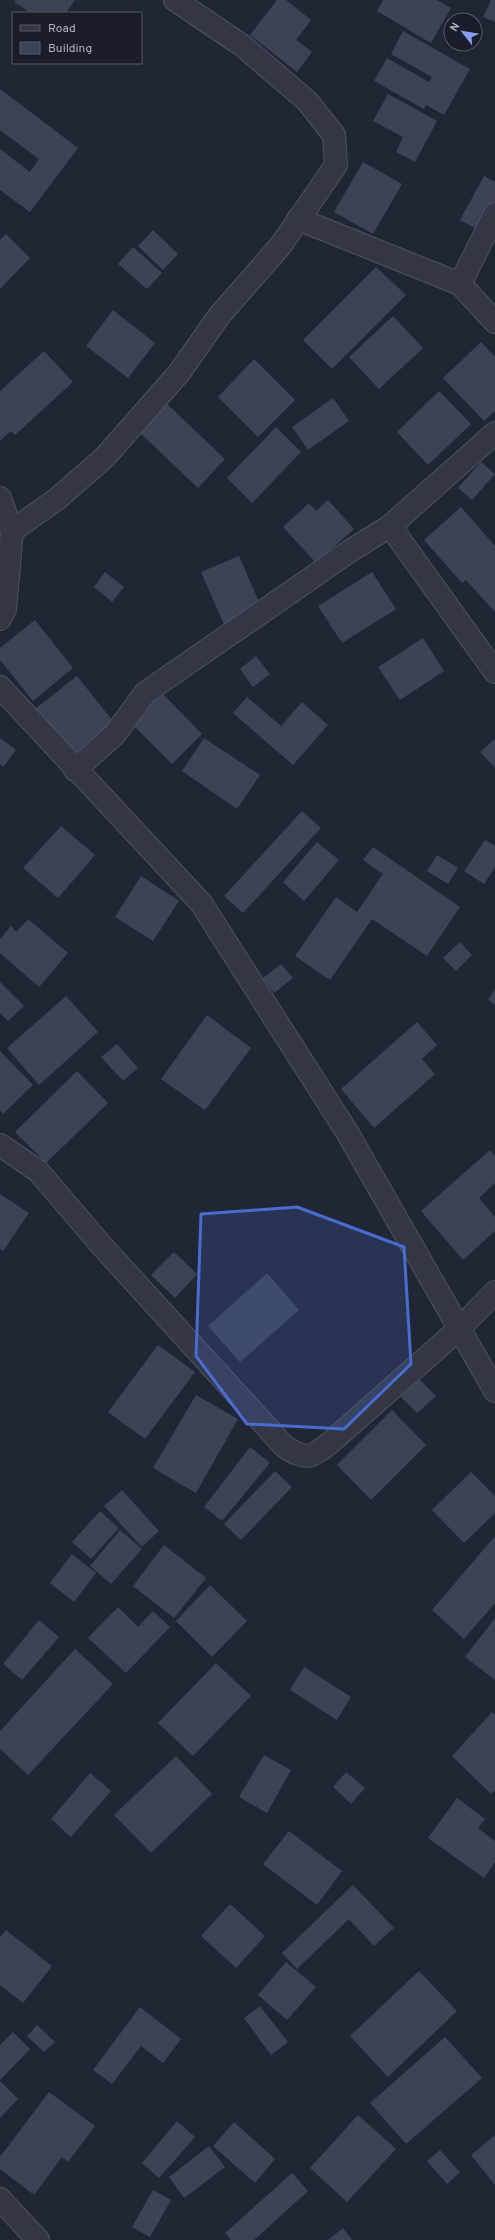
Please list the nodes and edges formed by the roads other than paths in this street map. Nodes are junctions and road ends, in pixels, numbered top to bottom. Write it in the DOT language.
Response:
graph roads {
  1 [pos="174,0"];
  2 [pos="495,214"];
  3 [pos="298,219"];
  4 [pos="460,284"];
  5 [pos="495,322"];
  6 [pos="495,433"];
  7 [pos="0,498"];
  8 [pos="390,526"];
  9 [pos="12,531"];
  10 [pos="0,619"];
  11 [pos="495,672"];
  12 [pos="0,687"];
  13 [pos="75,770"];
  14 [pos="0,1145"];
  15 [pos="495,1292"];
  16 [pos="459,1329"];
  17 [pos="495,1391"];
  18 [pos="0,2199"];
  19 [pos="38,2240"];
  1 -- 3 [label="street"];
  2 -- 4 [label="street"];
  3 -- 4 [label="street"];
  3 -- 9 [label="street"];
  4 -- 5 [label="street"];
  6 -- 8 [label="street"];
  7 -- 9 [label="street"];
  8 -- 11 [label="street"];
  8 -- 13 [label="street"];
  9 -- 10 [label="street"];
  12 -- 13 [label="street"];
  13 -- 16 [label="street"];
  14 -- 16 [label="street"];
  15 -- 16 [label="street"];
  16 -- 17 [label="street"];
  18 -- 19 [label="street"];
}
